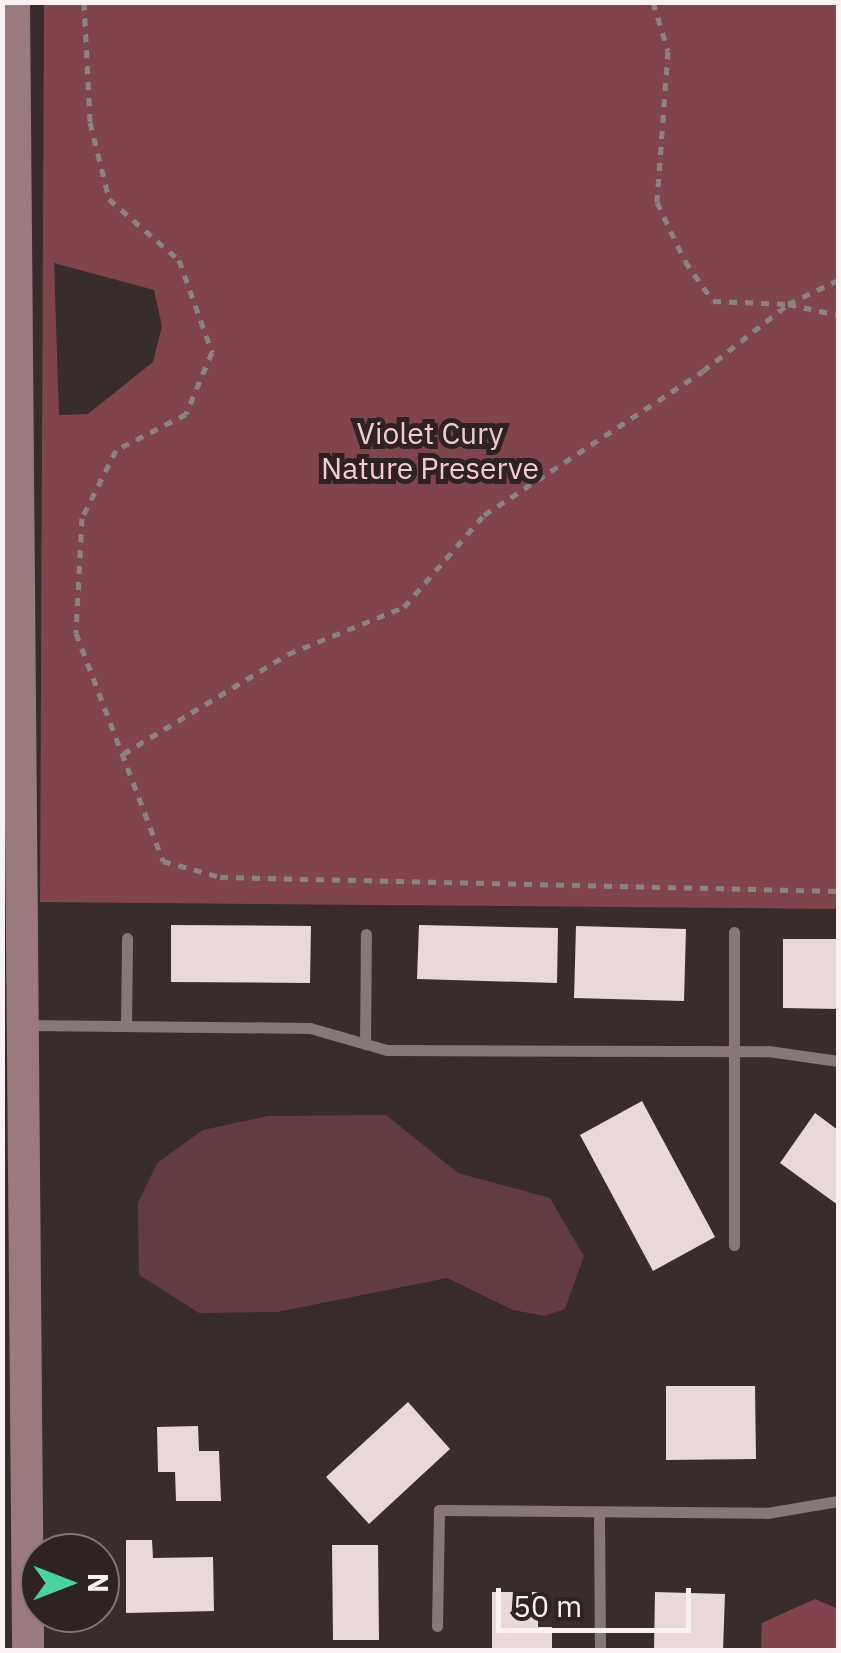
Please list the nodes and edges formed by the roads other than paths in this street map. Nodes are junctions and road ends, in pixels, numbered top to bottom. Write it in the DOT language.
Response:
graph roads {
  1 [pos="14,2"];
  2 [pos="734,932"];
  3 [pos="366,934"];
  4 [pos="127,938"];
  5 [pos="26,1025"];
  6 [pos="126,1026"];
  7 [pos="365,1044"];
  8 [pos="734,1051"];
  9 [pos="838,1062"];
  10 [pos="734,1244"];
  11 [pos="838,1501"];
  12 [pos="599,1512"];
  13 [pos="438,1626"];
  14 [pos="28,1650"];
  15 [pos="600,1650"];
  1 -- 5 [label="street"];
  2 -- 8 [label="lane"];
  3 -- 7 [label="lane"];
  4 -- 6 [label="lane"];
  5 -- 6 [label="lane"];
  5 -- 14 [label="street"];
  6 -- 7 [label="lane"];
  7 -- 8 [label="lane"];
  8 -- 9 [label="lane"];
  8 -- 10 [label="lane"];
  11 -- 12 [label="lane"];
  12 -- 13 [label="lane"];
  12 -- 15 [label="lane"];
}
